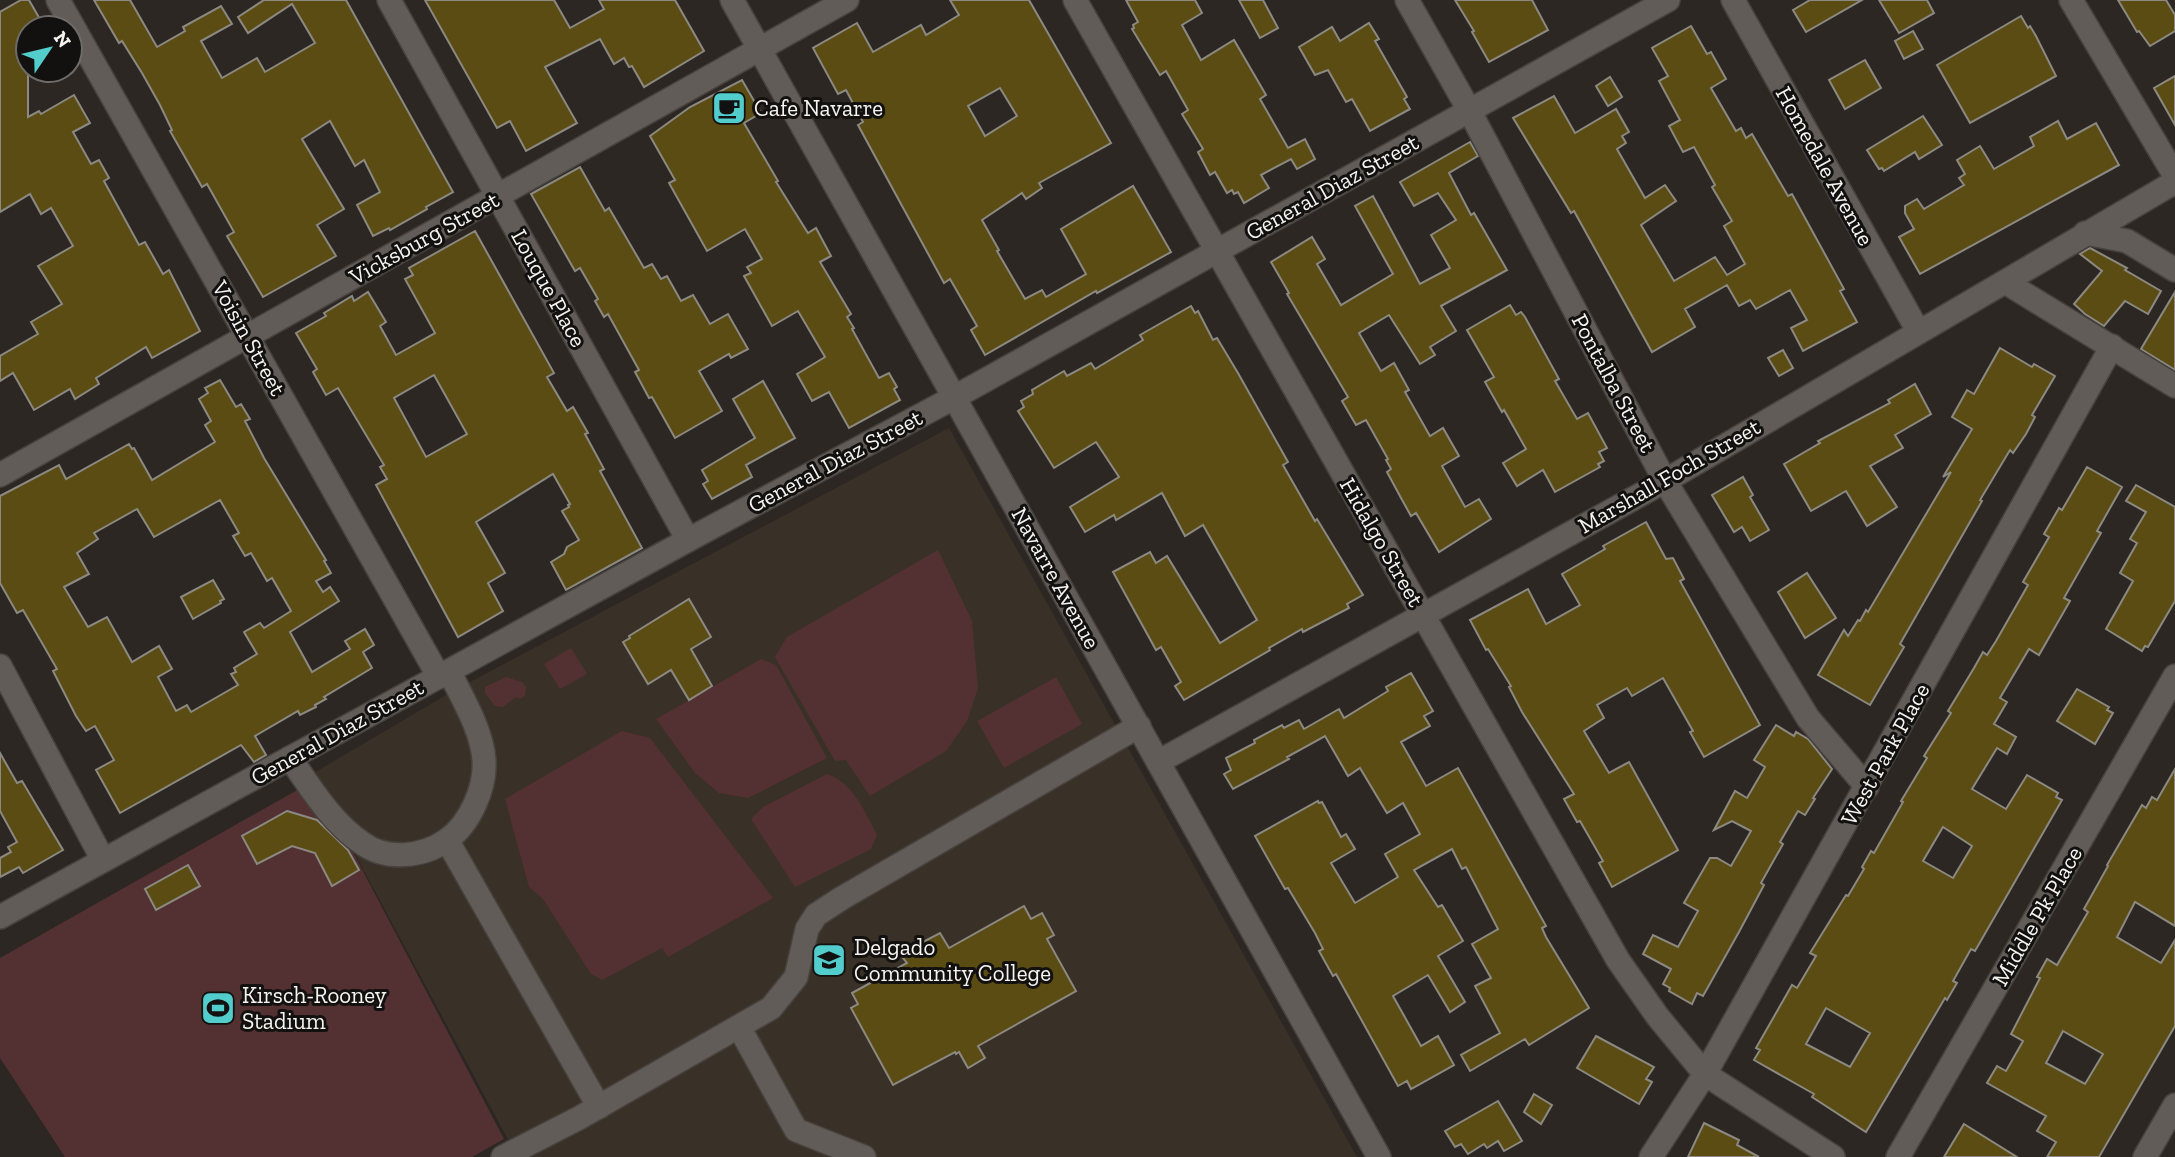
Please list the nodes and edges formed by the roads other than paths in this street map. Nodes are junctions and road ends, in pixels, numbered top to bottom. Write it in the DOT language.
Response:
graph roads {
  1 [pos="58,0"];
  2 [pos="389,0"];
  3 [pos="732,0"];
  4 [pos="847,0"];
  5 [pos="1075,0"];
  6 [pos="1407,0"];
  7 [pos="1668,0"];
  8 [pos="1733,0"];
  9 [pos="2071,0"];
  10 [pos="760,49"];
  11 [pos="1469,110"];
  12 [pos="2175,176"];
  13 [pos="2175,182"];
  14 [pos="498,196"];
  15 [pos="2085,233"];
  16 [pos="1216,252"];
  17 [pos="2175,270"];
  18 [pos="2006,282"];
  19 [pos="1918,331"];
  20 [pos="248,336"];
  21 [pos="2112,346"];
  22 [pos="2175,386"];
  23 [pos="955,397"];
  24 [pos="0,475"];
  25 [pos="1665,481"];
  26 [pos="688,540"];
  27 [pos="1423,614"];
  28 [pos="0,666"];
  29 [pos="444,674"];
  30 [pos="2175,676"];
  31 [pos="1139,726"];
  32 [pos="290,758"];
  33 [pos="1158,762"];
  34 [pos="1867,787"];
  35 [pos="447,840"];
  36 [pos="103,860"];
  37 [pos="0,917"];
  38 [pos="738,1027"];
  39 [pos="1705,1074"];
  40 [pos="2175,1105"];
  41 [pos="599,1107"];
  42 [pos="503,1157"];
  43 [pos="864,1157"];
  44 [pos="1379,1157"];
  45 [pos="1651,1157"];
  46 [pos="1833,1157"];
  47 [pos="1898,1157"];
  48 [pos="2145,1157"];
  1 -- 20 [label="street, Voisin Street"];
  2 -- 14 [label="street, Louque Place"];
  3 -- 10 [label="street, Navarre Avenue"];
  4 -- 10 [label="street, Vicksburg Street"];
  5 -- 16 [label="street, Hidalgo Street"];
  6 -- 11 [label="street, Pontalba Street"];
  7 -- 11 [label="street, General Diaz Street"];
  8 -- 19 [label="street, Homedale Avenue"];
  9 -- 12 [label="street"];
  10 -- 14 [label="street, Vicksburg Street"];
  10 -- 23 [label="street, Navarre Avenue"];
  11 -- 16 [label="street, General Diaz Street"];
  11 -- 25 [label="street, Pontalba Street"];
  13 -- 15 [label="street, Marshall Foch Street"];
  14 -- 20 [label="street, Vicksburg Street"];
  14 -- 26 [label="street, Louque Place"];
  15 -- 17 [label="street"];
  15 -- 18 [label="street, Marshall Foch Street"];
  16 -- 23 [label="street, General Diaz Street"];
  16 -- 27 [label="street, Hidalgo Street"];
  18 -- 19 [label="street, Marshall Foch Street"];
  18 -- 21 [label="street"];
  19 -- 25 [label="street, Marshall Foch Street"];
  20 -- 24 [label="street, Vicksburg Street"];
  20 -- 29 [label="street, Voisin Street"];
  21 -- 22 [label="street"];
  21 -- 34 [label="street, West Park Place"];
  23 -- 26 [label="street, General Diaz Street"];
  23 -- 31 [label="street, Navarre Avenue"];
  25 -- 27 [label="street, Marshall Foch Street"];
  25 -- 34 [label="street, Pontalba Street"];
  26 -- 29 [label="street, General Diaz Street"];
  27 -- 33 [label="street, Marshall Foch Street"];
  27 -- 39 [label="street, Hidalgo Street"];
  28 -- 36 [label="street"];
  29 -- 32 [label="street, General Diaz Street"];
  29 -- 35 [label="street, Voisin Street"];
  30 -- 47 [label="street, Middle Pk Place"];
  31 -- 33 [label="street, Navarre Avenue"];
  31 -- 38 [label="street"];
  32 -- 35 [label="street"];
  32 -- 36 [label="street, General Diaz Street"];
  33 -- 44 [label="street, Navarre Avenue"];
  34 -- 39 [label="street, West Park Place"];
  35 -- 41 [label="street"];
  36 -- 37 [label="street, General Diaz Street"];
  38 -- 41 [label="street"];
  38 -- 43 [label="street"];
  39 -- 45 [label="street, West Park Place"];
  39 -- 46 [label="street, Hidalgo Street"];
  40 -- 48 [label="street"];
  41 -- 42 [label="street"];
}
